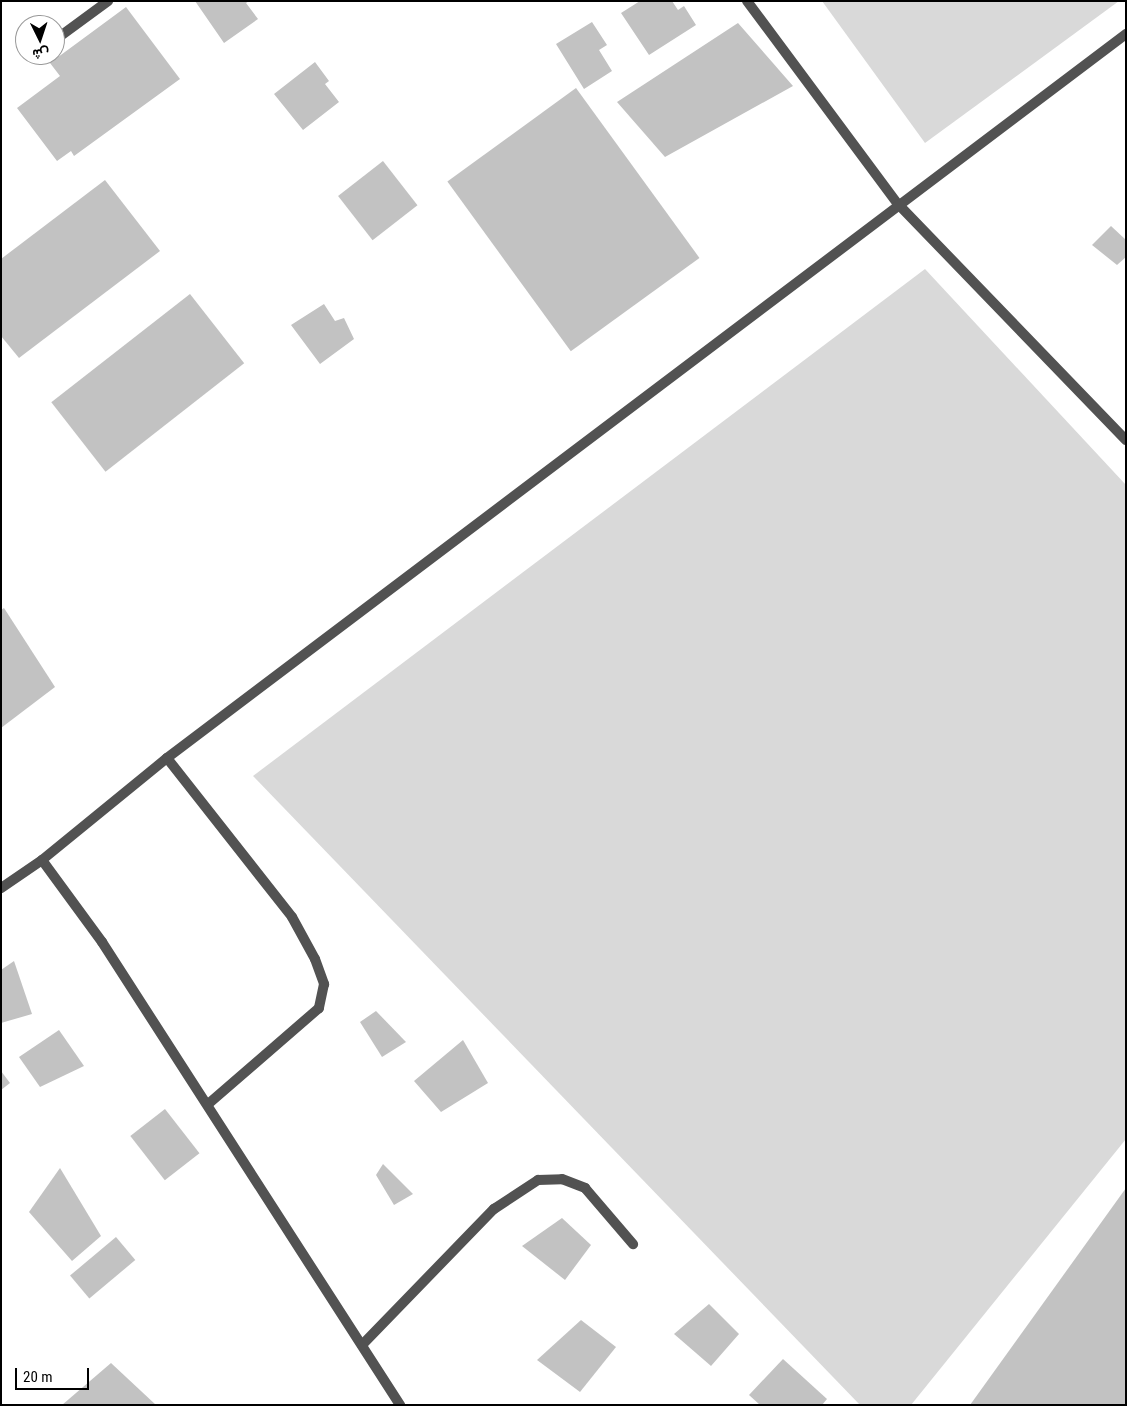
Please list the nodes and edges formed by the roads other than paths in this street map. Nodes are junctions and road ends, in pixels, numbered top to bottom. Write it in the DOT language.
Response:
graph roads {
  1 [pos="108,1"];
  2 [pos="747,1"];
  3 [pos="65,33"];
  4 [pos="1126,34"];
  5 [pos="898,204"];
  6 [pos="1126,440"];
  7 [pos="167,758"];
  8 [pos="42,860"];
  9 [pos="1,888"];
  10 [pos="208,1104"];
  11 [pos="633,1244"];
  12 [pos="362,1345"];
  13 [pos="400,1405"];
  1 -- 3 [label="street"];
  2 -- 5 [label="street"];
  4 -- 5 [label="street"];
  5 -- 6 [label="street"];
  5 -- 7 [label="street"];
  7 -- 8 [label="street"];
  7 -- 10 [label="street"];
  8 -- 9 [label="street"];
  8 -- 10 [label="street"];
  10 -- 12 [label="street"];
  11 -- 12 [label="street"];
  12 -- 13 [label="street"];
}
